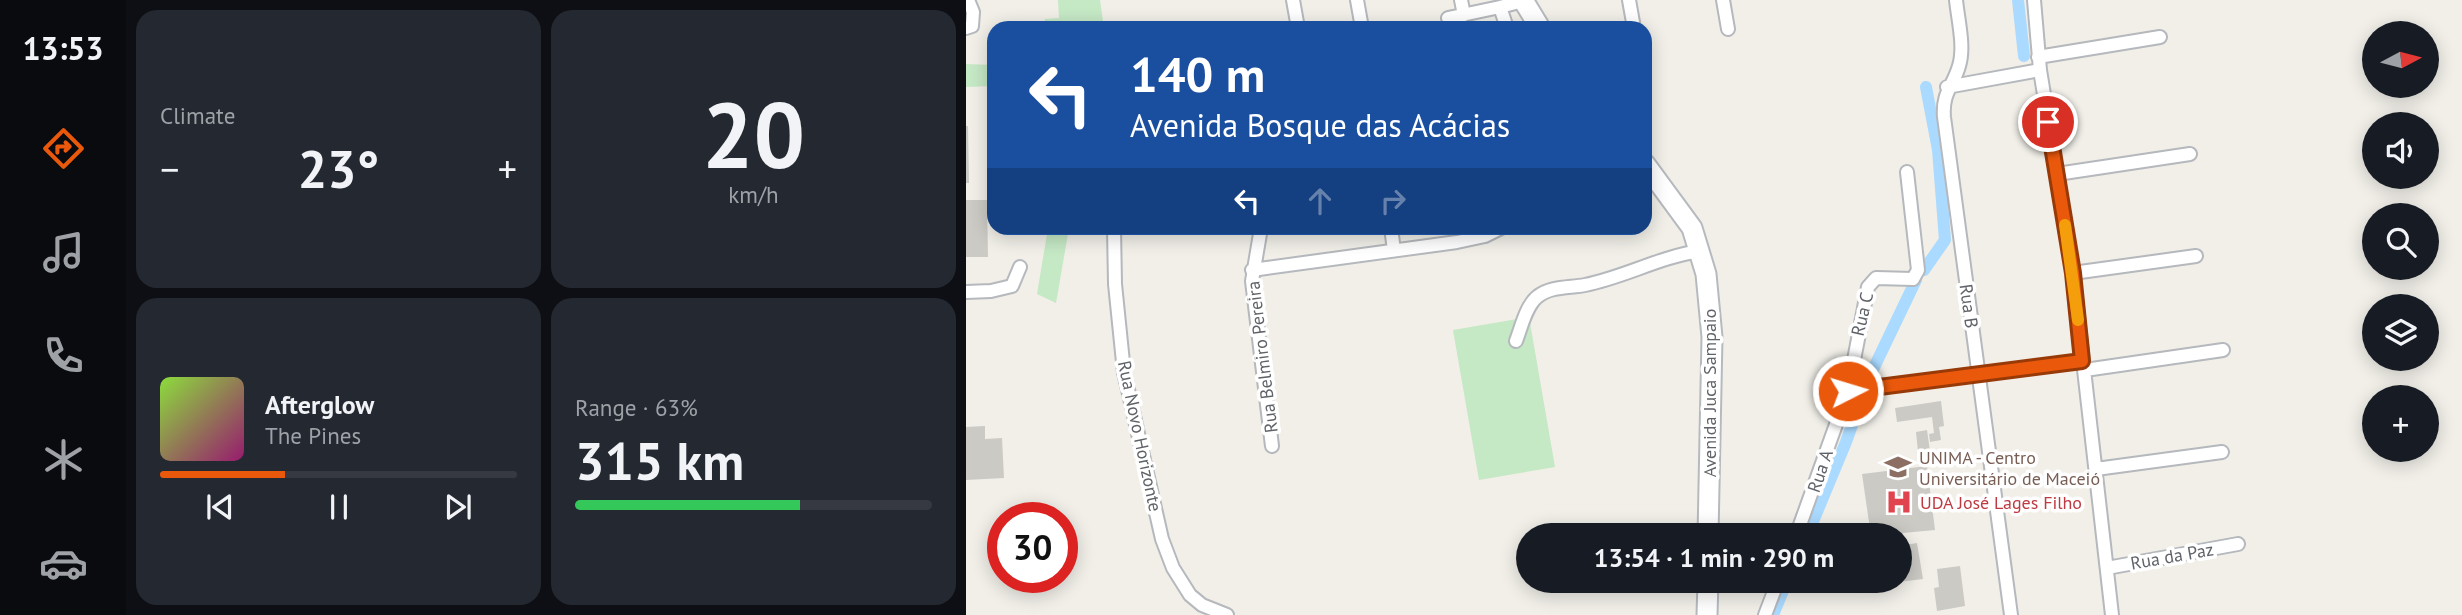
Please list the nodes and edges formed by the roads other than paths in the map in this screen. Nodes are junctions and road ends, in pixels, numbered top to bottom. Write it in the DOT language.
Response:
graph roads {
  1 [pos="1293,0"];
  2 [pos="1357,0"];
  3 [pos="1461,0"];
  4 [pos="1523,0"];
  5 [pos="1629,0"];
  6 [pos="1723,0"];
  7 [pos="1956,0"];
  8 [pos="2034,0"];
  9 [pos="971,6"];
  10 [pos="1500,7"];
  11 [pos="1464,15"];
  12 [pos="1448,18"];
  13 [pos="1297,21"];
  14 [pos="1361,21"];
  15 [pos="1505,21"];
  16 [pos="1536,21"];
  17 [pos="1633,21"];
  18 [pos="966,28"];
  19 [pos="1728,29"];
  20 [pos="2160,37"];
  21 [pos="2039,64"];
  22 [pos="1947,87"];
  23 [pos="2190,154"];
  24 [pos="1907,172"];
  25 [pos="1652,173"];
  26 [pos="2057,174"];
  27 [pos="1114,235"];
  28 [pos="1260,235"];
  29 [pos="1392,235"];
  30 [pos="1481,235"];
  31 [pos="1394,250"];
  32 [pos="1700,251"];
  33 [pos="2196,256"];
  34 [pos="1020,267"];
  35 [pos="1252,270"];
  36 [pos="2073,273"];
  37 [pos="966,292"];
  38 [pos="1516,341"];
  39 [pos="2223,350"];
  40 [pos="2084,365"];
  41 [pos="1979,376"];
  42 [pos="1852,391"];
  43 [pos="1272,446"];
  44 [pos="2222,452"];
  45 [pos="2096,469"];
  46 [pos="1708,523"];
  47 [pos="1801,523"];
  48 [pos="2238,544"];
  49 [pos="2107,568"];
  50 [pos="1707,593"];
  51 [pos="1773,593"];
  52 [pos="1227,615"];
  53 [pos="1707,615"];
  54 [pos="1765,615"];
  55 [pos="2011,615"];
  56 [pos="2112,615"];
  1 -- 13 [label="street"];
  2 -- 14 [label="street"];
  3 -- 11 [label="street"];
  4 -- 10 [label="street"];
  4 -- 16 [label="main road"];
  5 -- 17 [label="street"];
  6 -- 19 [label="street"];
  7 -- 22 [label="street, Rua B"];
  8 -- 21 [label="street"];
  9 -- 18 [label="street"];
  10 -- 11 [label="street"];
  10 -- 15 [label="street"];
  11 -- 12 [label="street"];
  20 -- 21 [label="street"];
  21 -- 22 [label="street"];
  21 -- 26 [label="street"];
  22 -- 41 [label="street, Rua B"];
  23 -- 26 [label="street"];
  24 -- 42 [label="street, Rua C"];
  25 -- 32 [label="main road, Avenida Juca Sampaio"];
  26 -- 36 [label="street"];
  27 -- 52 [label="street, Rua Novo Horizonte"];
  28 -- 35 [label="street, Rua Belmiro Pereira"];
  29 -- 31 [label="street"];
  30 -- 31 [label="street"];
  31 -- 35 [label="street"];
  32 -- 38 [label="street"];
  32 -- 46 [label="main road, Avenida Juca Sampaio"];
  33 -- 36 [label="street"];
  34 -- 37 [label="street"];
  35 -- 43 [label="street, Rua Belmiro Pereira"];
  36 -- 40 [label="street"];
  39 -- 40 [label="street"];
  40 -- 41 [label="street"];
  40 -- 45 [label="street"];
  41 -- 42 [label="street"];
  41 -- 55 [label="street, Rua B"];
  42 -- 47 [label="street, Rua A"];
  44 -- 45 [label="street"];
  45 -- 49 [label="street"];
  48 -- 49 [label="street, Rua da Paz"];
  49 -- 56 [label="street"];
  50 -- 53 [label="main road"];
  51 -- 54 [label="street"];
}
